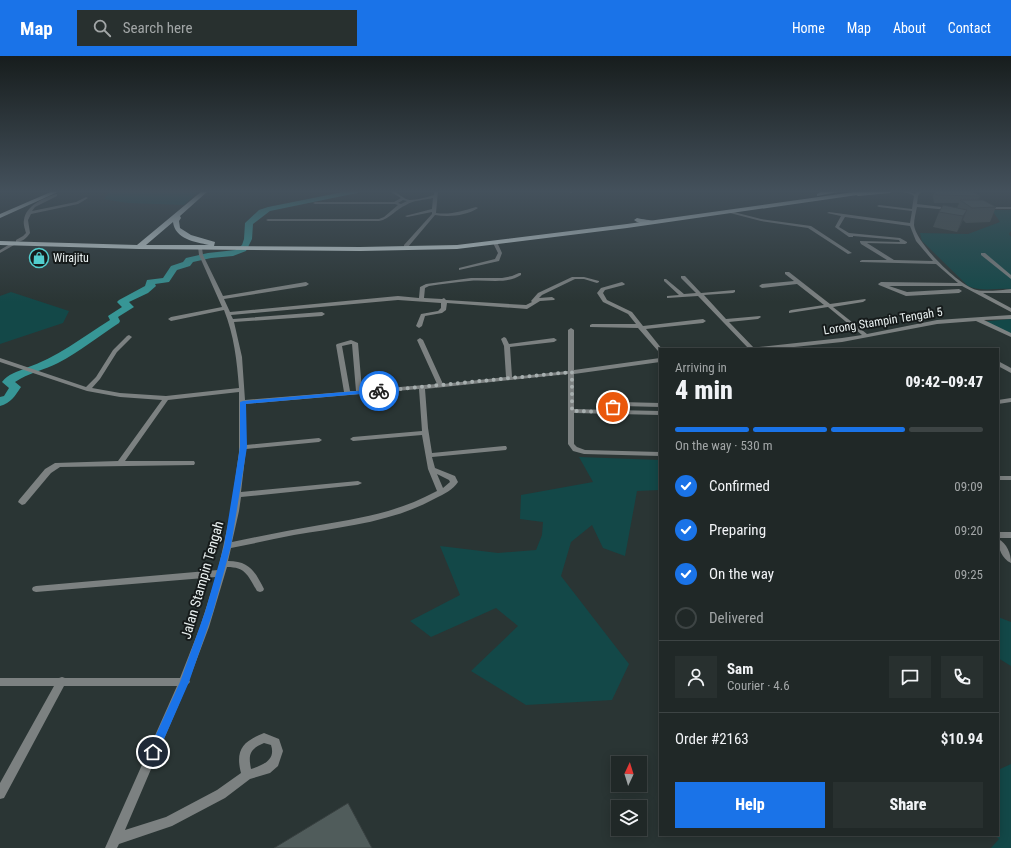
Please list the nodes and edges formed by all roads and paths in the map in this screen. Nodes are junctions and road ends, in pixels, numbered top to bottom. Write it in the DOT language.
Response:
graph roads {
  1 [pos="27,228"];
  2 [pos="161,228"];
  3 [pos="177,228"];
  4 [pos="421,228"];
  5 [pos="579,228"];
  6 [pos="609,228"];
  7 [pos="810,228"];
  8 [pos="839,228"];
  9 [pos="913,228"];
  10 [pos="848,234"];
  11 [pos="0,240"];
  12 [pos="862,242"];
  13 [pos="15,243"];
  14 [pos="495,243"];
  15 [pos="0,244"];
  16 [pos="216,244"];
  17 [pos="142,245"];
  18 [pos="160,246"];
  19 [pos="244,246"];
  20 [pos="406,246"];
  21 [pos="0,252"];
  22 [pos="850,254"];
  23 [pos="983,254"];
  24 [pos="201,255"];
  25 [pos="862,261"];
  26 [pos="893,262"];
  27 [pos="937,263"];
  28 [pos="461,269"];
  29 [pos="787,273"];
  30 [pos="519,274"];
  31 [pos="683,277"];
  32 [pos="1011,278"];
  33 [pos="666,280"];
  34 [pos="596,282"];
  35 [pos="799,282"];
  36 [pos="306,284"];
  37 [pos="622,284"];
  38 [pos="931,284"];
  39 [pos="963,285"];
  40 [pos="762,286"];
  41 [pos="733,291"];
  42 [pos="959,291"];
  43 [pos="1011,291"];
  44 [pos="941,292"];
  45 [pos="974,292"];
  46 [pos="700,294"];
  47 [pos="682,296"];
  48 [pos="669,297"];
  49 [pos="221,298"];
  50 [pos="422,298"];
  51 [pos="552,299"];
  52 [pos="444,300"];
  53 [pos="863,300"];
  54 [pos="534,304"];
  55 [pos="828,306"];
  56 [pos="1011,310"];
  57 [pos="791,312"];
  58 [pos="322,314"];
  59 [pos="228,315"];
  60 [pos="758,317"];
  61 [pos="1011,317"];
  62 [pos="171,318"];
  63 [pos="977,319"];
  64 [pos="703,321"];
  65 [pos="725,321"];
  66 [pos="420,326"];
  67 [pos="592,326"];
  68 [pos="640,327"];
  69 [pos="571,330"];
  70 [pos="1011,335"];
  71 [pos="867,336"];
  72 [pos="129,337"];
  73 [pos="504,339"];
  74 [pos="420,340"];
  75 [pos="554,340"];
  76 [pos="506,346"];
  77 [pos="800,347"];
  78 [pos="751,348"];
  79 [pos="780,348"];
  80 [pos="659,349"];
  81 [pos="0,360"];
  82 [pos="659,360"];
  83 [pos="999,364"];
  84 [pos="1011,371"];
  85 [pos="572,372"];
  86 [pos="509,379"];
  87 [pos="442,386"];
  88 [pos="422,388"];
  89 [pos="87,389"];
  90 [pos="242,390"];
  91 [pos="359,392"];
  92 [pos="347,393"];
  93 [pos="166,398"];
  94 [pos="1011,400"];
  95 [pos="243,402"];
  96 [pos="999,402"];
  97 [pos="659,405"];
  98 [pos="572,411"];
  99 [pos="613,412"];
  100 [pos="659,413"];
  101 [pos="425,434"];
  102 [pos="353,439"];
  103 [pos="319,440"];
  104 [pos="244,447"];
  105 [pos="504,448"];
  106 [pos="659,454"];
  107 [pos="429,455"];
  108 [pos="120,463"];
  109 [pos="191,463"];
  110 [pos="432,469"];
  111 [pos="999,478"];
  112 [pos="1011,478"];
  113 [pos="358,483"];
  114 [pos="441,492"];
  115 [pos="237,494"];
  116 [pos="22,502"];
  117 [pos="999,535"];
  118 [pos="1011,535"];
  119 [pos="999,543"];
  120 [pos="228,546"];
  121 [pos="1011,560"];
  122 [pos="223,564"];
  123 [pos="220,573"];
  124 [pos="36,589"];
  125 [pos="260,589"];
  126 [pos="62,681"];
  127 [pos="0,682"];
  128 [pos="185,682"];
  129 [pos="247,775"];
  130 [pos="3,783"];
  131 [pos="0,794"];
  132 [pos="113,843"];
  1 -- 13 [label="street"];
  2 -- 17 [label="highway"];
  3 -- 16 [label="highway"];
  4 -- 20 [label="street"];
  5 -- 20 [label="highway"];
  6 -- 14 [label="highway"];
  7 -- 22 [label="street"];
  8 -- 10 [label="street"];
  9 -- 27 [label="street"];
  10 -- 12 [label="street"];
  10 -- 12 [label="street"];
  11 -- 13 [label="highway"];
  12 -- 26 [label="street"];
  13 -- 15 [label="highway"];
  13 -- 17 [label="highway"];
  13 -- 21 [label="street"];
  14 -- 19 [label="highway"];
  14 -- 28 [label="street"];
  16 -- 18 [label="highway"];
  16 -- 19 [label="highway"];
  17 -- 18 [label="highway"];
  18 -- 24 [label="highway"];
  19 -- 20 [label="highway"];
  19 -- 24 [label="highway"];
  23 -- 32 [label="street"];
  24 -- 49 [label="street, Jalan Stampin Tengah"];
  25 -- 26 [label="street"];
  26 -- 27 [label="street"];
  27 -- 39 [label="street"];
  29 -- 35 [label="street"];
  30 -- 50 [label="street"];
  31 -- 46 [label="street"];
  33 -- 47 [label="street"];
  34 -- 54 [label="street"];
  35 -- 40 [label="street"];
  35 -- 55 [label="street"];
  36 -- 49 [label="street"];
  37 -- 68 [label="street"];
  38 -- 39 [label="street"];
  38 -- 44 [label="street"];
  38 -- 44 [label="street"];
  39 -- 45 [label="street"];
  41 -- 46 [label="street"];
  42 -- 44 [label="street"];
  43 -- 45 [label="street"];
  45 -- 56 [label="street"];
  46 -- 47 [label="street"];
  46 -- 65 [label="street"];
  47 -- 48 [label="street"];
  49 -- 59 [label="street, Jalan Stampin Tengah"];
  50 -- 52 [label="street"];
  50 -- 59 [label="street"];
  51 -- 54 [label="street"];
  52 -- 54 [label="street"];
  52 -- 66 [label="street"];
  53 -- 55 [label="street"];
  55 -- 57 [label="street"];
  55 -- 71 [label="street"];
  58 -- 59 [label="street"];
  59 -- 62 [label="street"];
  59 -- 90 [label="street, Jalan Stampin Tengah"];
  60 -- 65 [label="street"];
  61 -- 63 [label="street, Lorong Stampin Tengah 5"];
  63 -- 70 [label="street"];
  63 -- 71 [label="street, Lorong Stampin Tengah 5"];
  64 -- 68 [label="street"];
  65 -- 78 [label="street"];
  67 -- 68 [label="street"];
  68 -- 80 [label="street"];
  69 -- 85 [label="street"];
  71 -- 77 [label="street, Lorong Stampin Tengah 5"];
  72 -- 89 [label="street"];
  73 -- 76 [label="street"];
  74 -- 87 [label="street"];
  75 -- 76 [label="street"];
  76 -- 86 [label="street"];
  77 -- 79 [label="street, Lorong Stampin Tengah 5"];
  81 -- 89 [label="street"];
  82 -- 85 [label="street"];
  83 -- 84 [label="street"];
  85 -- 86 [label="street"];
  85 -- 98 [label="street"];
  86 -- 87 [label="street"];
  87 -- 88 [label="street"];
  88 -- 91 [label="street"];
  88 -- 101 [label="street"];
  89 -- 93 [label="street"];
  90 -- 93 [label="street"];
  90 -- 95 [label="street, Jalan Stampin Tengah"];
  91 -- 92 [label="street"];
  91 -- 92 [label="street"];
  92 -- 95 [label="street"];
  93 -- 108 [label="street"];
  94 -- 96 [label="street"];
  95 -- 104 [label="street, Jalan Stampin Tengah"];
  97 -- 99 [label="street"];
  98 -- 99 [label="street"];
  98 -- 106 [label="street"];
  99 -- 100 [label="street"];
  101 -- 102 [label="street"];
  101 -- 107 [label="street"];
  103 -- 104 [label="street"];
  104 -- 115 [label="street, Jalan Stampin Tengah"];
  105 -- 107 [label="street"];
  107 -- 110 [label="street"];
  108 -- 109 [label="street"];
  108 -- 116 [label="street"];
  110 -- 114 [label="street"];
  110 -- 114 [label="street"];
  111 -- 112 [label="street"];
  113 -- 115 [label="street"];
  114 -- 120 [label="street"];
  115 -- 120 [label="street, Jalan Stampin Tengah"];
  117 -- 118 [label="street"];
  119 -- 121 [label="street"];
  120 -- 122 [label="street, Jalan Stampin Tengah"];
  122 -- 123 [label="street, Jalan Stampin Tengah"];
  122 -- 125 [label="street"];
  123 -- 124 [label="street"];
  123 -- 128 [label="street, Jalan Stampin Tengah"];
  126 -- 127 [label="street"];
  126 -- 128 [label="street"];
  126 -- 130 [label="street"];
  128 -- 132 [label="street, Jalan Stampin Tengah"];
  129 -- 132 [label="street"];
  130 -- 131 [label="street"];
}
